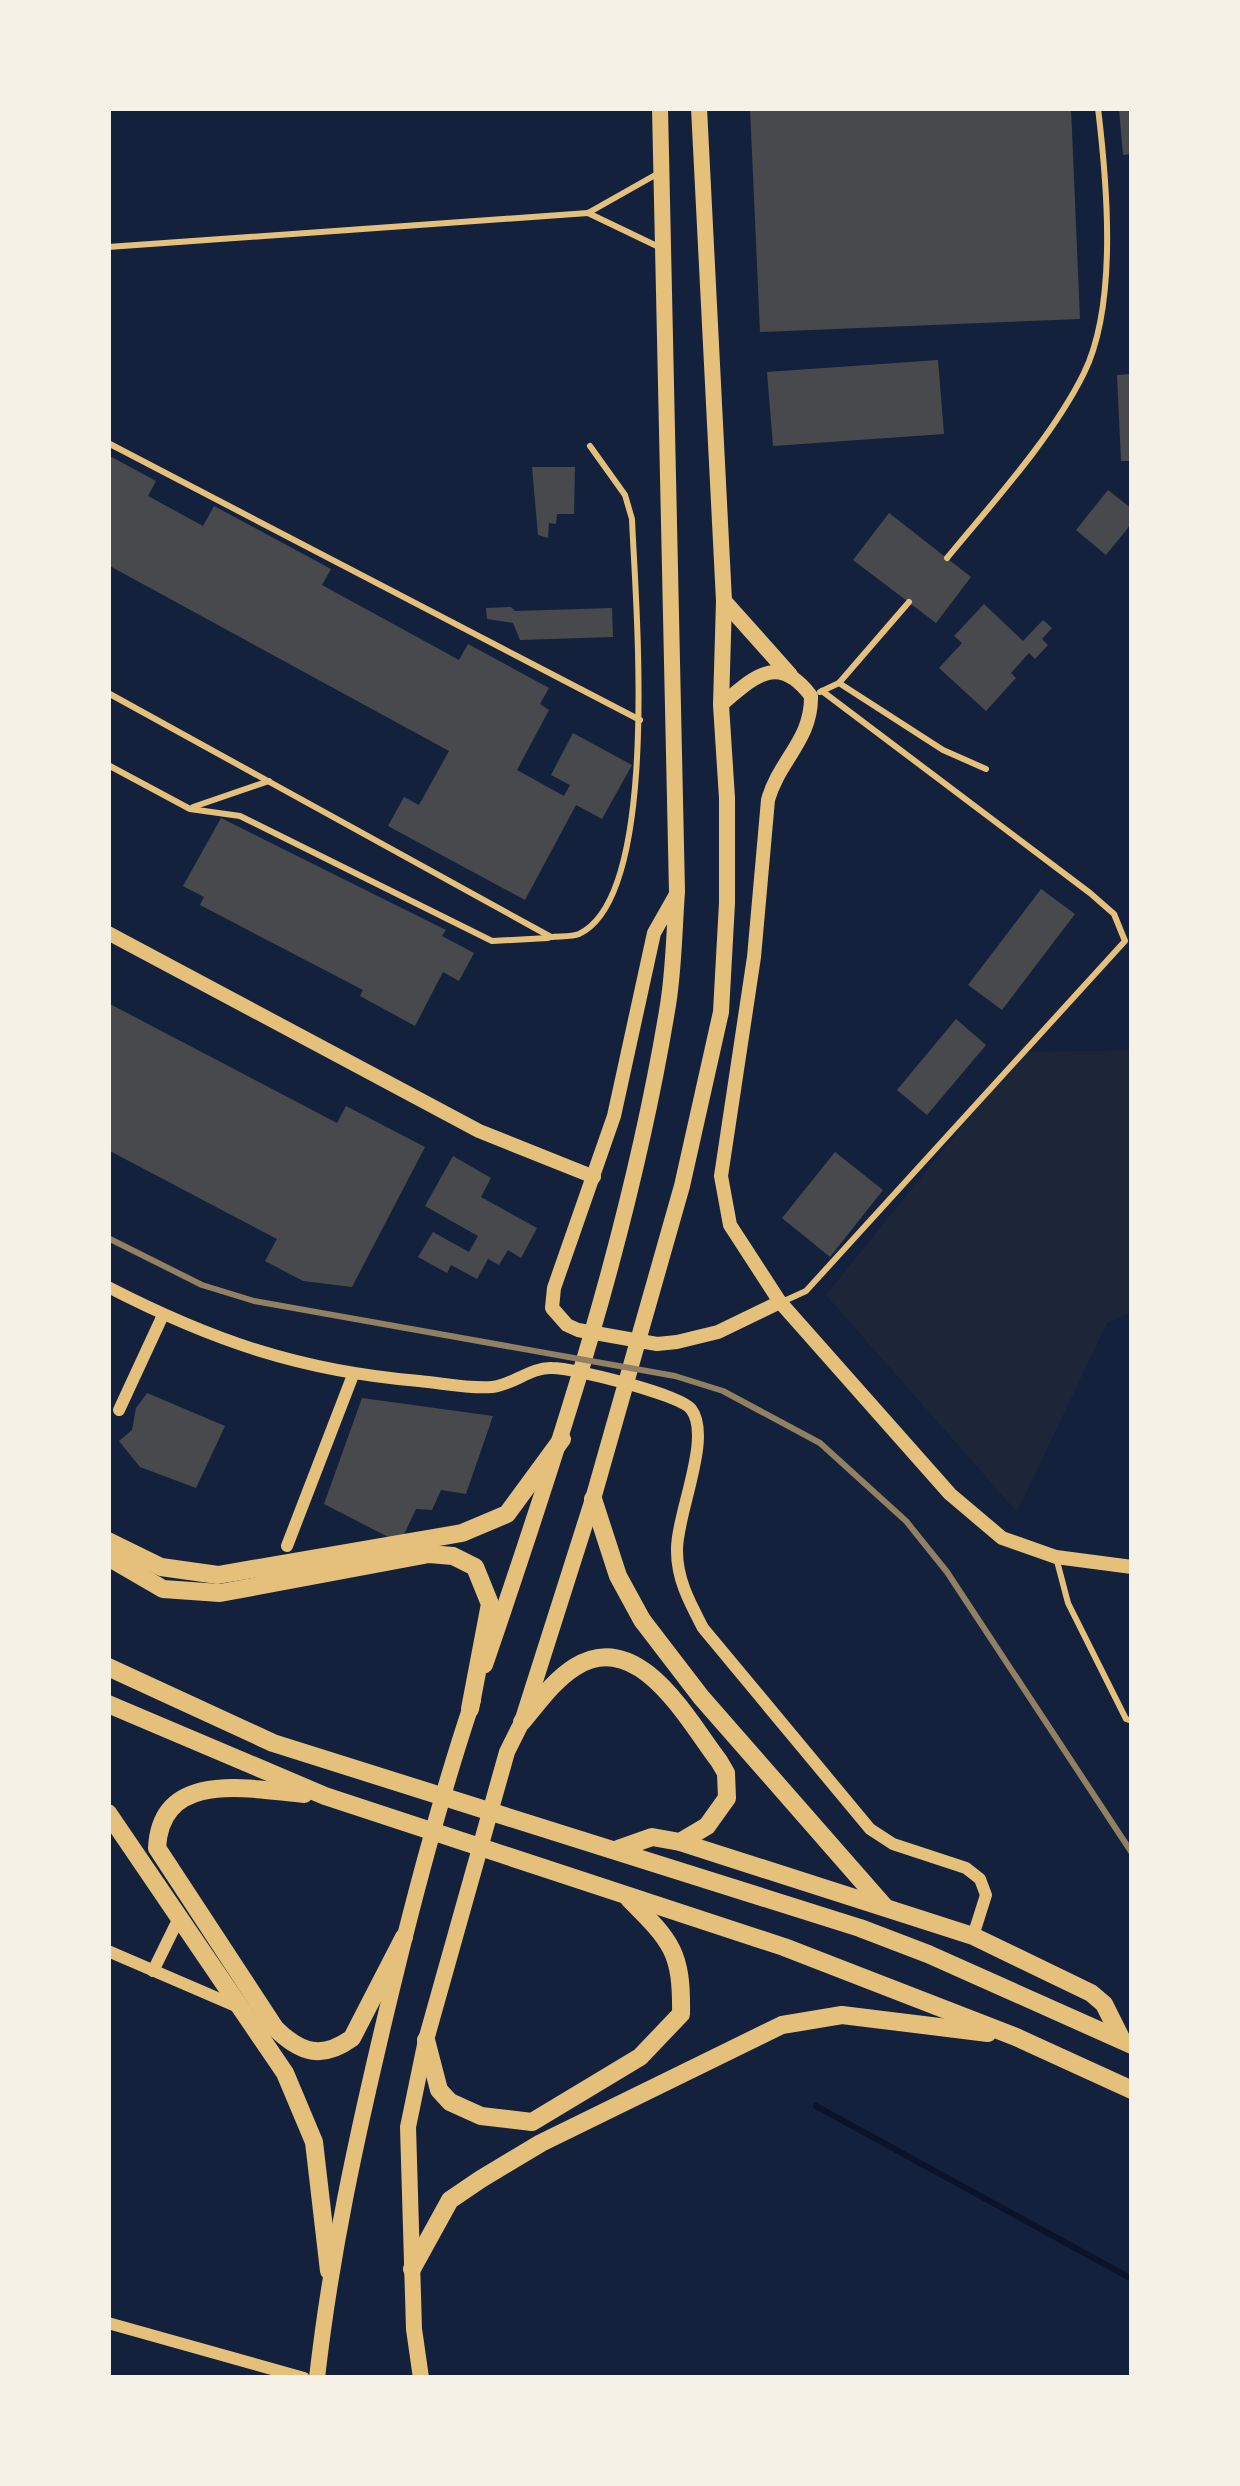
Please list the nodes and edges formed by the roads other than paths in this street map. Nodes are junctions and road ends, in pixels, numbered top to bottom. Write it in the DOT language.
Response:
graph roads {
  1 [pos="660,108"];
  2 [pos="700,108"];
  3 [pos="1098,108"];
  4 [pos="662,170"];
  5 [pos="588,213"];
  6 [pos="108,247"];
  7 [pos="666,250"];
  8 [pos="108,443"];
  9 [pos="590,446"];
  10 [pos="946,558"];
  11 [pos="724,601"];
  12 [pos="908,602"];
  13 [pos="790,675"];
  14 [pos="839,683"];
  15 [pos="108,693"];
  16 [pos="816,694"];
  17 [pos="721,705"];
  18 [pos="640,719"];
  19 [pos="108,766"];
  20 [pos="986,769"];
  21 [pos="269,781"];
  22 [pos="190,808"];
  23 [pos="677,892"];
  24 [pos="108,934"];
  25 [pos="551,938"];
  26 [pos="594,1177"];
  27 [pos="108,1287"];
  28 [pos="780,1303"];
  29 [pos="163,1315"];
  30 [pos="352,1375"];
  31 [pos="118,1410"];
  32 [pos="562,1439"];
  33 [pos="593,1499"];
  34 [pos="108,1541"];
  35 [pos="287,1546"];
  36 [pos="1056,1557"];
  37 [pos="108,1558"];
  38 [pos="1132,1567"];
  39 [pos="108,1667"];
  40 [pos="108,1704"];
  41 [pos="470,1708"];
  42 [pos="1132,1721"];
  43 [pos="522,1722"];
  44 [pos="326,1796"];
  45 [pos="108,1813"];
  46 [pos="680,1842"];
  47 [pos="618,1849"];
  48 [pos="626,1895"];
  49 [pos="884,1906"];
  50 [pos="179,1916"];
  51 [pos="973,1936"];
  52 [pos="404,1937"];
  53 [pos="108,1952"];
  54 [pos="153,1971"];
  55 [pos="238,2007"];
  56 [pos="1016,2037"];
  57 [pos="426,2040"];
  58 [pos="1127,2043"];
  59 [pos="1132,2090"];
  60 [pos="412,2269"];
  61 [pos="329,2271"];
  62 [pos="108,2323"];
  63 [pos="304,2378"];
  64 [pos="317,2378"];
  65 [pos="421,2378"];
  1 -- 4 [label="main road"];
  2 -- 11 [label="main road"];
  3 -- 10 [label="lane"];
  4 -- 5 [label="lane"];
  4 -- 7 [label="main road"];
  5 -- 6 [label="lane"];
  5 -- 7 [label="lane"];
  7 -- 23 [label="main road"];
  8 -- 18 [label="lane"];
  9 -- 18 [label="lane"];
  11 -- 13 [label="main road"];
  11 -- 17 [label="main road"];
  12 -- 14 [label="lane"];
  13 -- 16 [label="street"];
  13 -- 17 [label="street"];
  14 -- 16 [label="lane"];
  14 -- 20 [label="lane"];
  15 -- 21 [label="lane"];
  16 -- 28 [label="street"];
  16 -- 28 [label="lane"];
  17 -- 33 [label="main road"];
  18 -- 25 [label="lane"];
  19 -- 22 [label="lane"];
  21 -- 22 [label="lane"];
  21 -- 25 [label="lane"];
  22 -- 25 [label="lane"];
  23 -- 26 [label="street"];
  23 -- 32 [label="main road"];
  24 -- 26 [label="street"];
  26 -- 28 [label="street"];
  27 -- 29 [label="street"];
  28 -- 36 [label="street"];
  29 -- 30 [label="street"];
  29 -- 31 [label="street"];
  30 -- 35 [label="street"];
  30 -- 51 [label="street"];
  32 -- 34 [label="highway"];
  32 -- 41 [label="main road"];
  33 -- 43 [label="main road"];
  33 -- 49 [label="highway"];
  36 -- 38 [label="street"];
  36 -- 42 [label="lane"];
  37 -- 41 [label="highway"];
  39 -- 47 [label="highway"];
  40 -- 44 [label="highway"];
  41 -- 52 [label="main road"];
  43 -- 46 [label="highway"];
  43 -- 57 [label="main road"];
  44 -- 48 [label="highway"];
  44 -- 52 [label="highway"];
  45 -- 50 [label="highway"];
  46 -- 47 [label="highway"];
  46 -- 49 [label="highway"];
  47 -- 58 [label="highway"];
  48 -- 56 [label="highway"];
  48 -- 57 [label="highway"];
  49 -- 51 [label="highway"];
  50 -- 54 [label="street"];
  50 -- 55 [label="highway"];
  51 -- 58 [label="highway"];
  52 -- 61 [label="main road"];
  53 -- 54 [label="street"];
  54 -- 55 [label="street"];
  55 -- 61 [label="highway"];
  56 -- 59 [label="highway"];
  56 -- 60 [label="highway"];
  57 -- 60 [label="main road"];
  60 -- 65 [label="main road"];
  61 -- 64 [label="main road"];
  62 -- 63 [label="street"];
}
